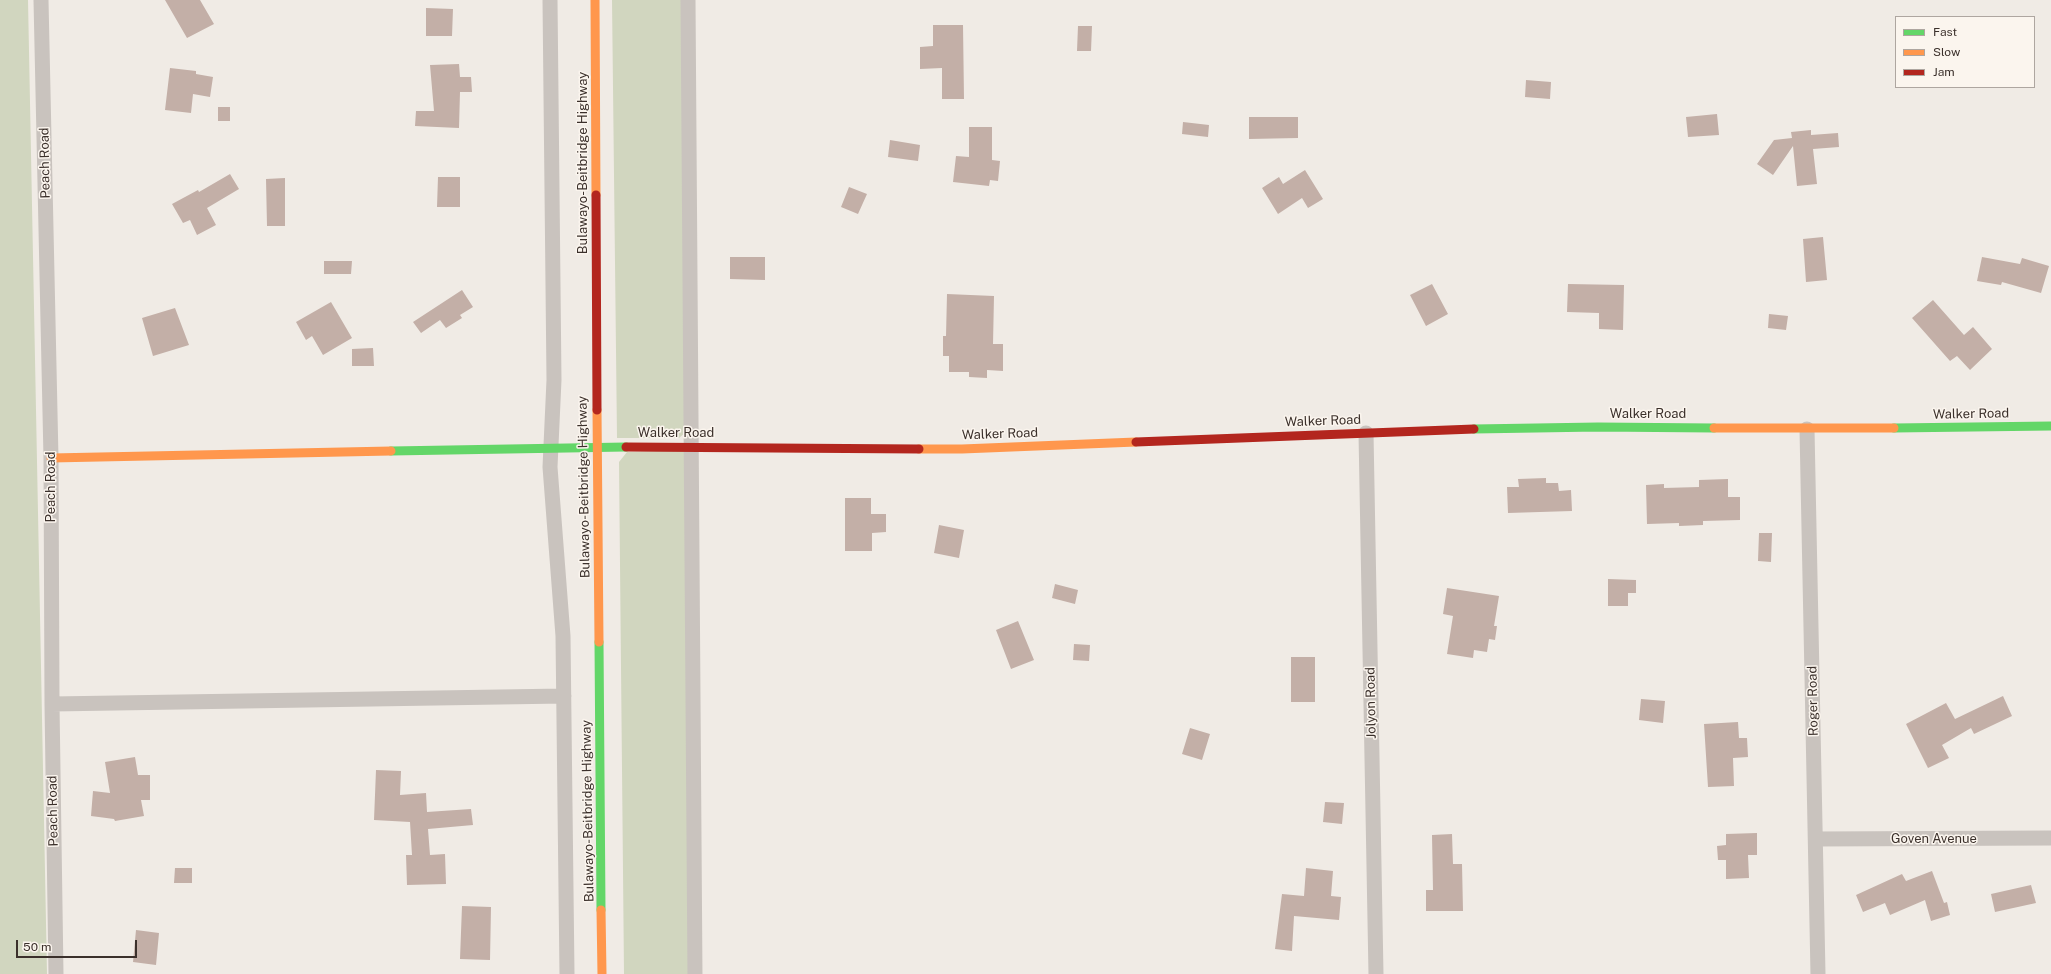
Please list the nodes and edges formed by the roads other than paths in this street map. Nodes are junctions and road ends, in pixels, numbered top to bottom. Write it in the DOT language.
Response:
graph roads {
  1 [pos="41,0"];
  2 [pos="550,0"];
  3 [pos="595,0"];
  4 [pos="688,0"];
  5 [pos="2051,426"];
  6 [pos="1807,429"];
  7 [pos="1366,433"];
  8 [pos="691,446"];
  9 [pos="597,447"];
  10 [pos="551,448"];
  11 [pos="51,458"];
  12 [pos="564,696"];
  13 [pos="52,704"];
  14 [pos="2051,838"];
  15 [pos="1816,839"];
  16 [pos="56,974"];
  17 [pos="567,974"];
  18 [pos="602,974"];
  19 [pos="695,974"];
  20 [pos="1376,974"];
  21 [pos="1818,974"];
  1 -- 11 [label="street, Peach Road"];
  2 -- 10 [label="street"];
  3 -- 9 [label="main road, Bulawayo-Beitbridge Highway"];
  4 -- 8 [label="street"];
  5 -- 6 [label="main road, Walker Road"];
  6 -- 7 [label="main road, Walker Road"];
  6 -- 15 [label="street, Roger Road"];
  7 -- 8 [label="main road, Walker Road"];
  7 -- 20 [label="street, Jolyon Road"];
  8 -- 9 [label="main road, Walker Road"];
  8 -- 19 [label="street"];
  9 -- 10 [label="main road, Walker Road"];
  9 -- 18 [label="main road, Bulawayo-Beitbridge Highway"];
  10 -- 11 [label="main road, Walker Road"];
  10 -- 12 [label="street"];
  11 -- 13 [label="street, Peach Road"];
  12 -- 13 [label="street"];
  12 -- 17 [label="street"];
  13 -- 16 [label="street, Peach Road"];
  14 -- 15 [label="street, Goven Avenue"];
  15 -- 21 [label="street, Roger Road"];
}
